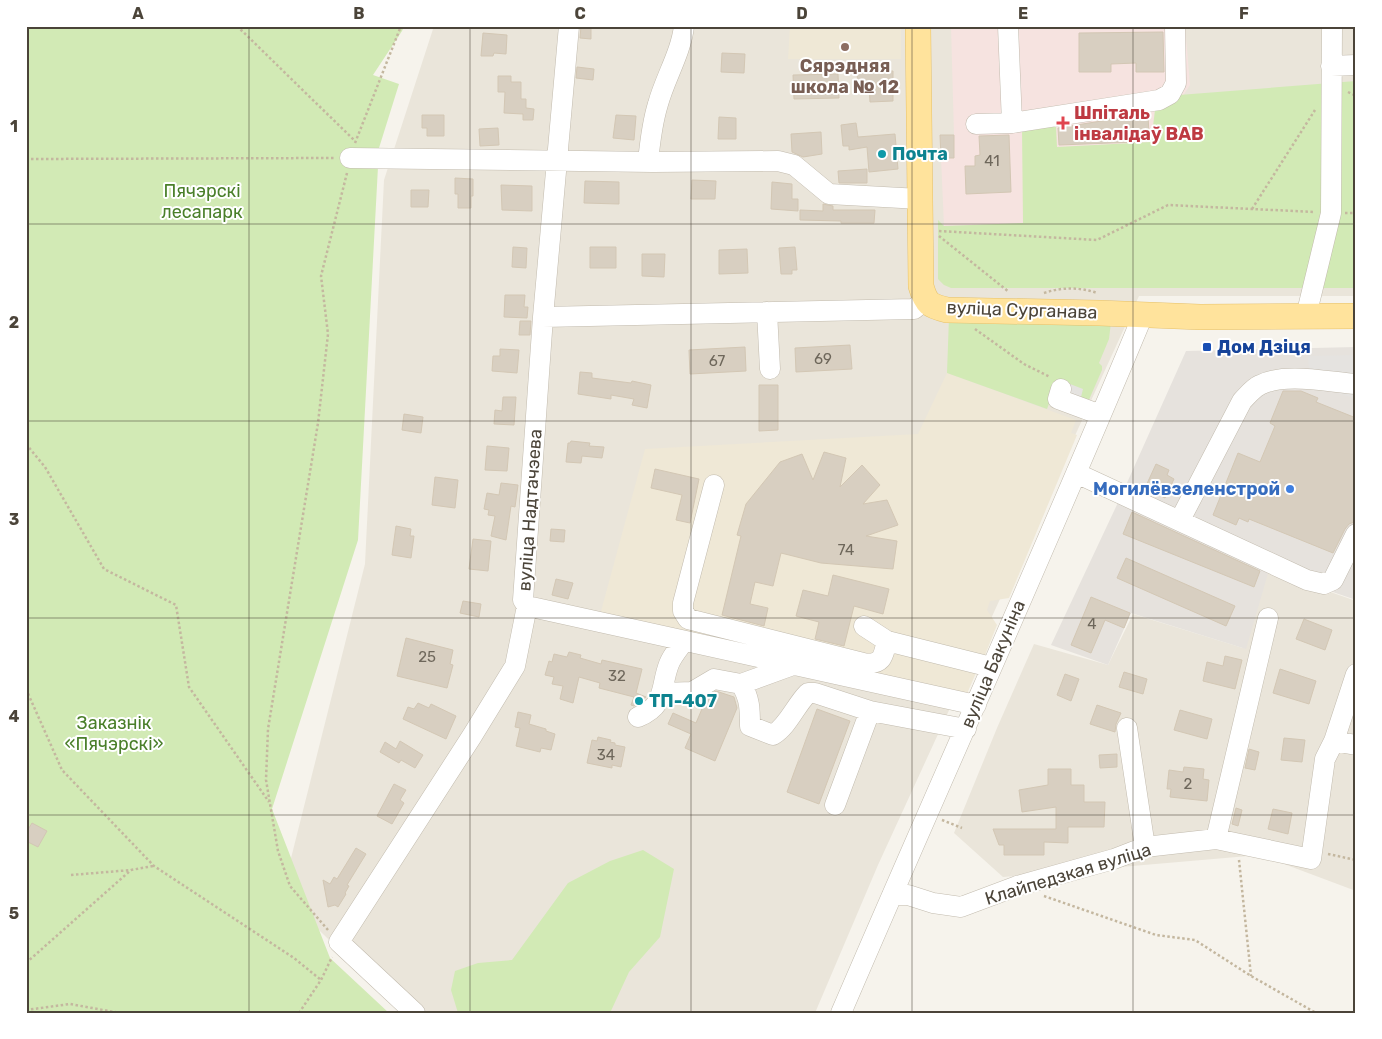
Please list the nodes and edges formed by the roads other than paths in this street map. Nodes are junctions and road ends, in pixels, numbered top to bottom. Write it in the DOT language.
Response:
graph roads {
  1 [pos="569,26"];
  2 [pos="684,26"];
  3 [pos="918,26"];
  4 [pos="1008,26"];
  5 [pos="1175,26"];
  6 [pos="1332,26"];
  7 [pos="1356,65"];
  8 [pos="1331,66"];
  9 [pos="1012,123"];
  10 [pos="976,124"];
  11 [pos="353,150"];
  12 [pos="557,160"];
  13 [pos="648,162"];
  14 [pos="920,200"];
  15 [pos="925,300"];
  16 [pos="767,312"];
  17 [pos="1143,315"];
  18 [pos="1306,316"];
  19 [pos="1356,316"];
  20 [pos="543,317"];
  21 [pos="770,369"];
  22 [pos="1356,384"];
  23 [pos="1061,389"];
  24 [pos="1101,415"];
  25 [pos="1076,473"];
  26 [pos="714,485"];
  27 [pos="1180,520"];
  28 [pos="1356,534"];
  29 [pos="526,606"];
  30 [pos="1268,618"];
  31 [pos="864,626"];
  32 [pos="887,641"];
  33 [pos="690,642"];
  34 [pos="793,665"];
  35 [pos="991,667"];
  36 [pos="1356,674"];
  37 [pos="714,679"];
  38 [pos="741,684"];
  39 [pos="663,693"];
  40 [pos="976,705"];
  41 [pos="870,711"];
  42 [pos="638,717"];
  43 [pos="1127,728"];
  44 [pos="966,729"];
  45 [pos="1334,741"];
  46 [pos="1356,745"];
  47 [pos="836,805"];
  48 [pos="1216,839"];
  49 [pos="1145,848"];
  50 [pos="892,895"];
  51 [pos="415,1013"];
  52 [pos="841,1013"];
  1 -- 12 [label="street, вуліца Надтачэева"];
  2 -- 13 [label="street"];
  3 -- 14 [label="main road"];
  4 -- 9 [label="street"];
  5 -- 9 [label="street"];
  6 -- 8 [label="street"];
  7 -- 8 [label="street"];
  8 -- 18 [label="street"];
  9 -- 10 [label="street"];
  11 -- 12 [label="street"];
  12 -- 13 [label="street"];
  12 -- 20 [label="street, вуліца Надтачэева"];
  13 -- 14 [label="street"];
  14 -- 15 [label="main road"];
  15 -- 16 [label="street, вуліца Сурганава"];
  15 -- 17 [label="main road, вуліца Сурганава"];
  16 -- 20 [label="street, вуліца Сурганава"];
  16 -- 21 [label="street"];
  17 -- 18 [label="main road, вуліца Сурганава"];
  17 -- 24 [label="street, вуліца Бакуніна"];
  18 -- 19 [label="main road, вуліца Сурганава"];
  20 -- 29 [label="street, вуліца Надтачэева"];
  22 -- 27 [label="street"];
  23 -- 24 [label="street"];
  24 -- 25 [label="street, вуліца Бакуніна"];
  25 -- 27 [label="street"];
  25 -- 35 [label="street, вуліца Бакуніна"];
  26 -- 32 [label="street"];
  27 -- 28 [label="street"];
  29 -- 33 [label="street"];
  29 -- 51 [label="street, вуліца Надтачэева"];
  30 -- 48 [label="street"];
  31 -- 32 [label="street"];
  32 -- 35 [label="street"];
  33 -- 34 [label="street"];
  33 -- 37 [label="street"];
  33 -- 39 [label="street"];
  34 -- 38 [label="street"];
  34 -- 40 [label="street"];
  35 -- 40 [label="street, вуліца Бакуніна"];
  36 -- 45 [label="street"];
  37 -- 38 [label="street"];
  37 -- 39 [label="street"];
  38 -- 41 [label="street"];
  39 -- 42 [label="street"];
  40 -- 44 [label="street, вуліца Бакуніна"];
  41 -- 44 [label="street"];
  41 -- 47 [label="street"];
  43 -- 49 [label="street"];
  44 -- 50 [label="street, вуліца Бакуніна"];
  45 -- 46 [label="street"];
  45 -- 48 [label="street, Клайпедзкая вуліца"];
  48 -- 49 [label="street, Клайпедзкая вуліца"];
  49 -- 50 [label="street, Клайпедзкая вуліца"];
  50 -- 52 [label="street, вуліца Бакуніна"];
}
